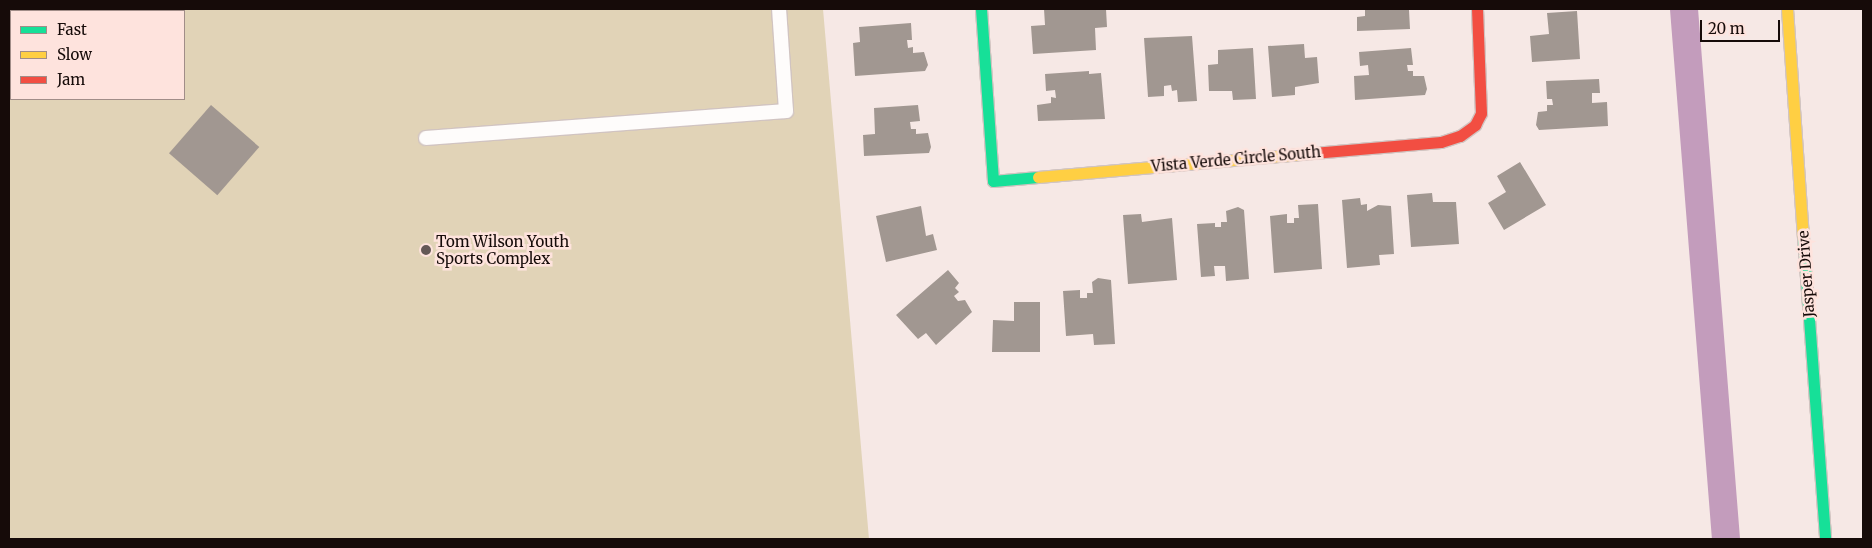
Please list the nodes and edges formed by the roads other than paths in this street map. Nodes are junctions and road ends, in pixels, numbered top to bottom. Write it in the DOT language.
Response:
graph roads {
  1 [pos="779,9"];
  2 [pos="981,9"];
  3 [pos="1477,9"];
  4 [pos="1787,9"];
  5 [pos="426,138"];
  6 [pos="1825,539"];
  1 -- 5 [label="lane"];
  2 -- 3 [label="street, Vista Verde Circle South"];
  4 -- 6 [label="street, Jasper Drive"];
}
